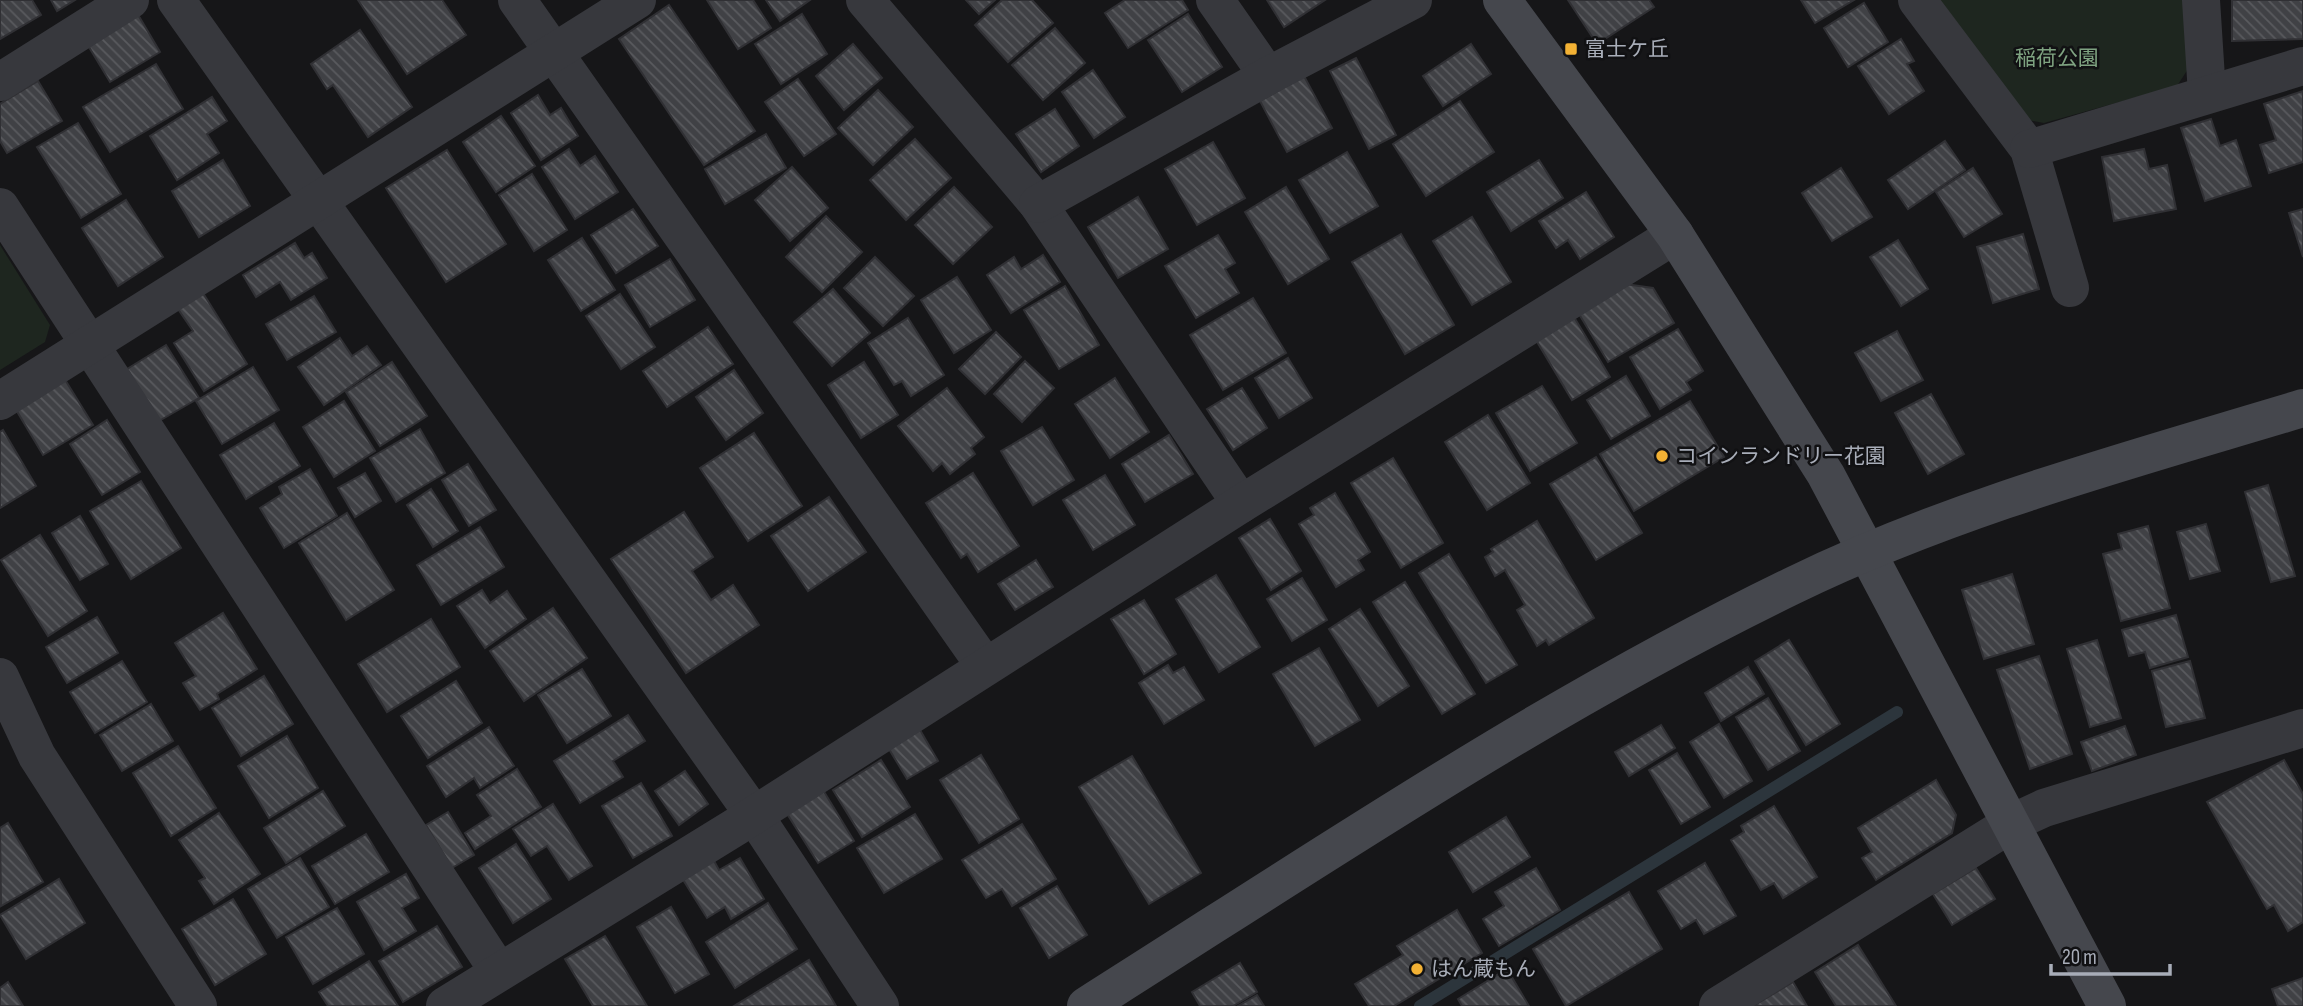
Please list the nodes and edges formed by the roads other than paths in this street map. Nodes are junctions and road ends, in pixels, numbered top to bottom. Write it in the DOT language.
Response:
graph roads {
  1 [pos="130,0"];
  2 [pos="176,0"];
  3 [pos="517,0"];
  4 [pos="637,0"];
  5 [pos="865,0"];
  6 [pos="1215,0"];
  7 [pos="1413,0"];
  8 [pos="1502,0"];
  9 [pos="1917,0"];
  10 [pos="2201,0"];
  11 [pos="554,53"];
  12 [pos="2303,66"];
  13 [pos="1268,76"];
  14 [pos="0,82"];
  15 [pos="2207,94"];
  16 [pos="2029,149"];
  17 [pos="317,201"];
  18 [pos="1038,204"];
  19 [pos="0,207"];
  20 [pos="1675,235"];
  21 [pos="2070,288"];
  22 [pos="89,345"];
  23 [pos="0,401"];
  24 [pos="2303,408"];
  25 [pos="1241,504"];
  26 [pos="1867,552"];
  27 [pos="985,666"];
  28 [pos="0,677"];
  29 [pos="2303,728"];
  30 [pos="754,815"];
  31 [pos="2012,824"];
  32 [pos="499,972"];
  33 [pos="198,1006"];
  34 [pos="445,1006"];
  35 [pos="880,1006"];
  36 [pos="1086,1006"];
  37 [pos="1718,1006"];
  38 [pos="2108,1006"];
  1 -- 14 [label="street"];
  2 -- 17 [label="street"];
  3 -- 11 [label="street"];
  4 -- 11 [label="street"];
  5 -- 18 [label="street"];
  6 -- 13 [label="street"];
  7 -- 13 [label="street"];
  8 -- 20 [label="street"];
  9 -- 16 [label="street"];
  10 -- 15 [label="street"];
  11 -- 17 [label="street"];
  11 -- 27 [label="street"];
  12 -- 15 [label="street"];
  13 -- 18 [label="street"];
  15 -- 16 [label="street"];
  16 -- 21 [label="street"];
  17 -- 22 [label="street"];
  17 -- 30 [label="street"];
  18 -- 25 [label="street"];
  19 -- 22 [label="street"];
  20 -- 25 [label="street"];
  20 -- 26 [label="street"];
  22 -- 23 [label="street"];
  22 -- 32 [label="street"];
  24 -- 26 [label="street"];
  25 -- 27 [label="street"];
  26 -- 31 [label="street"];
  26 -- 36 [label="street"];
  27 -- 30 [label="street"];
  28 -- 33 [label="street"];
  29 -- 31 [label="street"];
  30 -- 32 [label="street"];
  30 -- 35 [label="street"];
  31 -- 37 [label="street"];
  31 -- 38 [label="street"];
  32 -- 34 [label="street"];
}
